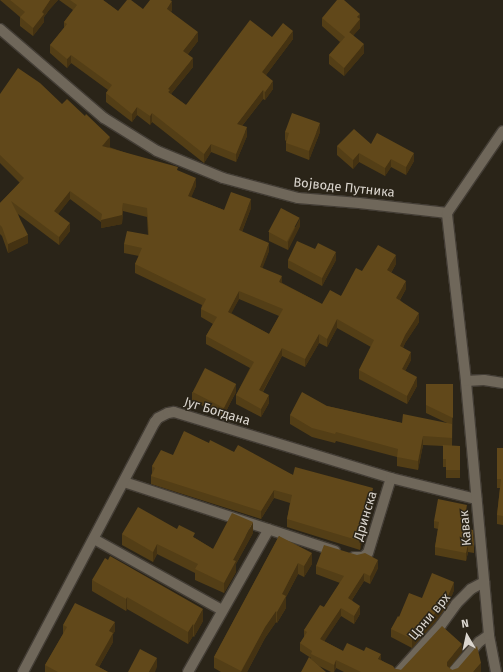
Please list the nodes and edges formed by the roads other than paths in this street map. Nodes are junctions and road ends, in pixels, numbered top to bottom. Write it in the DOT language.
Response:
graph roads {
  1 [pos="0,29"];
  2 [pos="503,131"];
  3 [pos="447,213"];
  4 [pos="466,381"];
  5 [pos="503,383"];
  6 [pos="391,478"];
  7 [pos="124,482"];
  8 [pos="476,499"];
  9 [pos="269,529"];
  10 [pos="94,539"];
  11 [pos="484,582"];
  12 [pos="222,610"];
  13 [pos="489,635"];
  14 [pos="23,672"];
  15 [pos="188,672"];
  16 [pos="399,672"];
  17 [pos="453,672"];
  18 [pos="496,672"];
  1 -- 3 [label="street, Војводе Путника"];
  2 -- 3 [label="street"];
  3 -- 4 [label="street, Кавак"];
  4 -- 5 [label="street"];
  4 -- 8 [label="street, Кавак"];
  6 -- 7 [label="street, Југ Богдана"];
  6 -- 8 [label="street, Југ Богдана"];
  6 -- 9 [label="street, Дринска"];
  7 -- 9 [label="street, Дринска"];
  7 -- 10 [label="street, Југ Богдана"];
  8 -- 11 [label="street, Кавак"];
  9 -- 12 [label="street"];
  10 -- 12 [label="street"];
  10 -- 14 [label="street, Југ Богдана"];
  11 -- 13 [label="street, Кавак"];
  11 -- 16 [label="street, Црни врх"];
  12 -- 15 [label="street"];
  13 -- 17 [label="street"];
  13 -- 18 [label="street, Кавак"];
}
